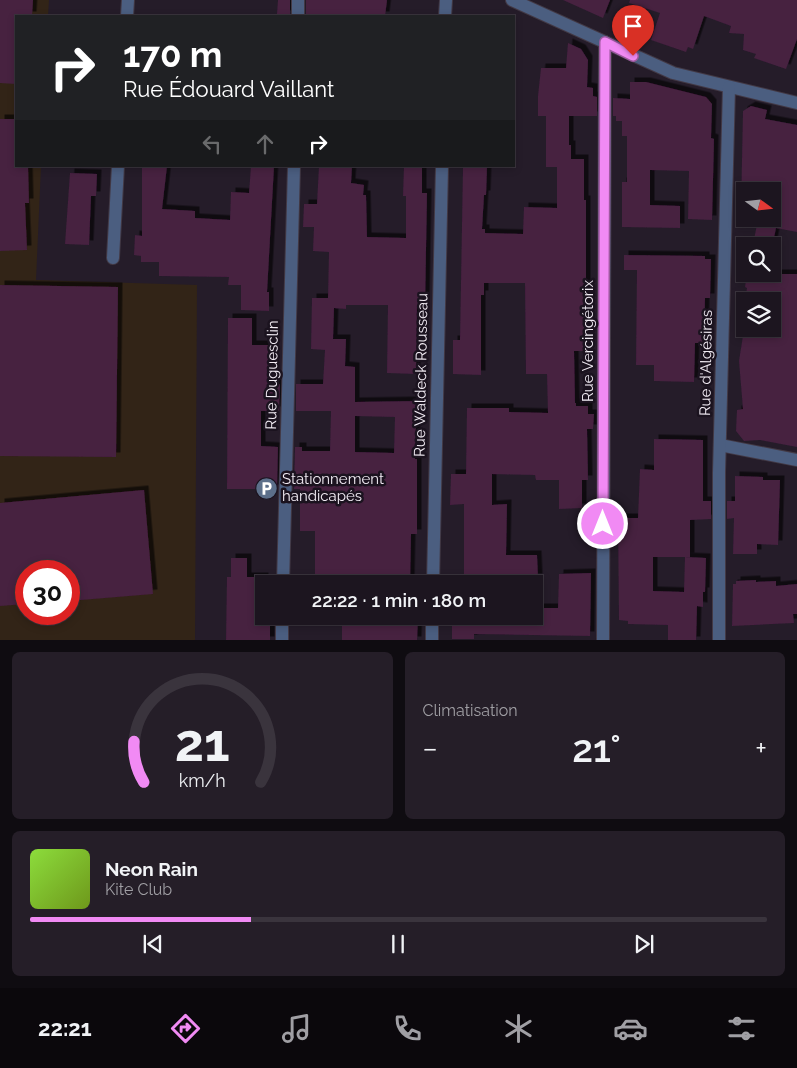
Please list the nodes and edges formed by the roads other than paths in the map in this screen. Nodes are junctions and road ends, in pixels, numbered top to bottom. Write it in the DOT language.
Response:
graph roads {
  1 [pos="128,0"];
  2 [pos="298,0"];
  3 [pos="446,0"];
  4 [pos="512,0"];
  5 [pos="127,15"];
  6 [pos="298,15"];
  7 [pos="446,15"];
  8 [pos="605,42"];
  9 [pos="729,87"];
  10 [pos="797,103"];
  11 [pos="118,167"];
  12 [pos="294,167"];
  13 [pos="442,167"];
  14 [pos="113,258"];
  15 [pos="720,446"];
  16 [pos="797,460"];
  17 [pos="283,575"];
  18 [pos="433,575"];
  19 [pos="282,625"];
  20 [pos="432,625"];
  21 [pos="282,640"];
  22 [pos="432,640"];
  23 [pos="603,640"];
  24 [pos="719,640"];
  1 -- 5 [label="street"];
  2 -- 6 [label="street"];
  3 -- 7 [label="street"];
  4 -- 8 [label="street"];
  8 -- 9 [label="street"];
  8 -- 23 [label="street, Rue Vercingétorix"];
  9 -- 10 [label="street"];
  9 -- 15 [label="street, Rue d'Algésiras"];
  11 -- 14 [label="street"];
  12 -- 17 [label="street, Rue Duguesclin"];
  13 -- 18 [label="street, Rue Waldeck Rousseau"];
  15 -- 16 [label="street"];
  15 -- 24 [label="street, Rue d'Algésiras"];
  19 -- 21 [label="street"];
  20 -- 22 [label="street"];
}
